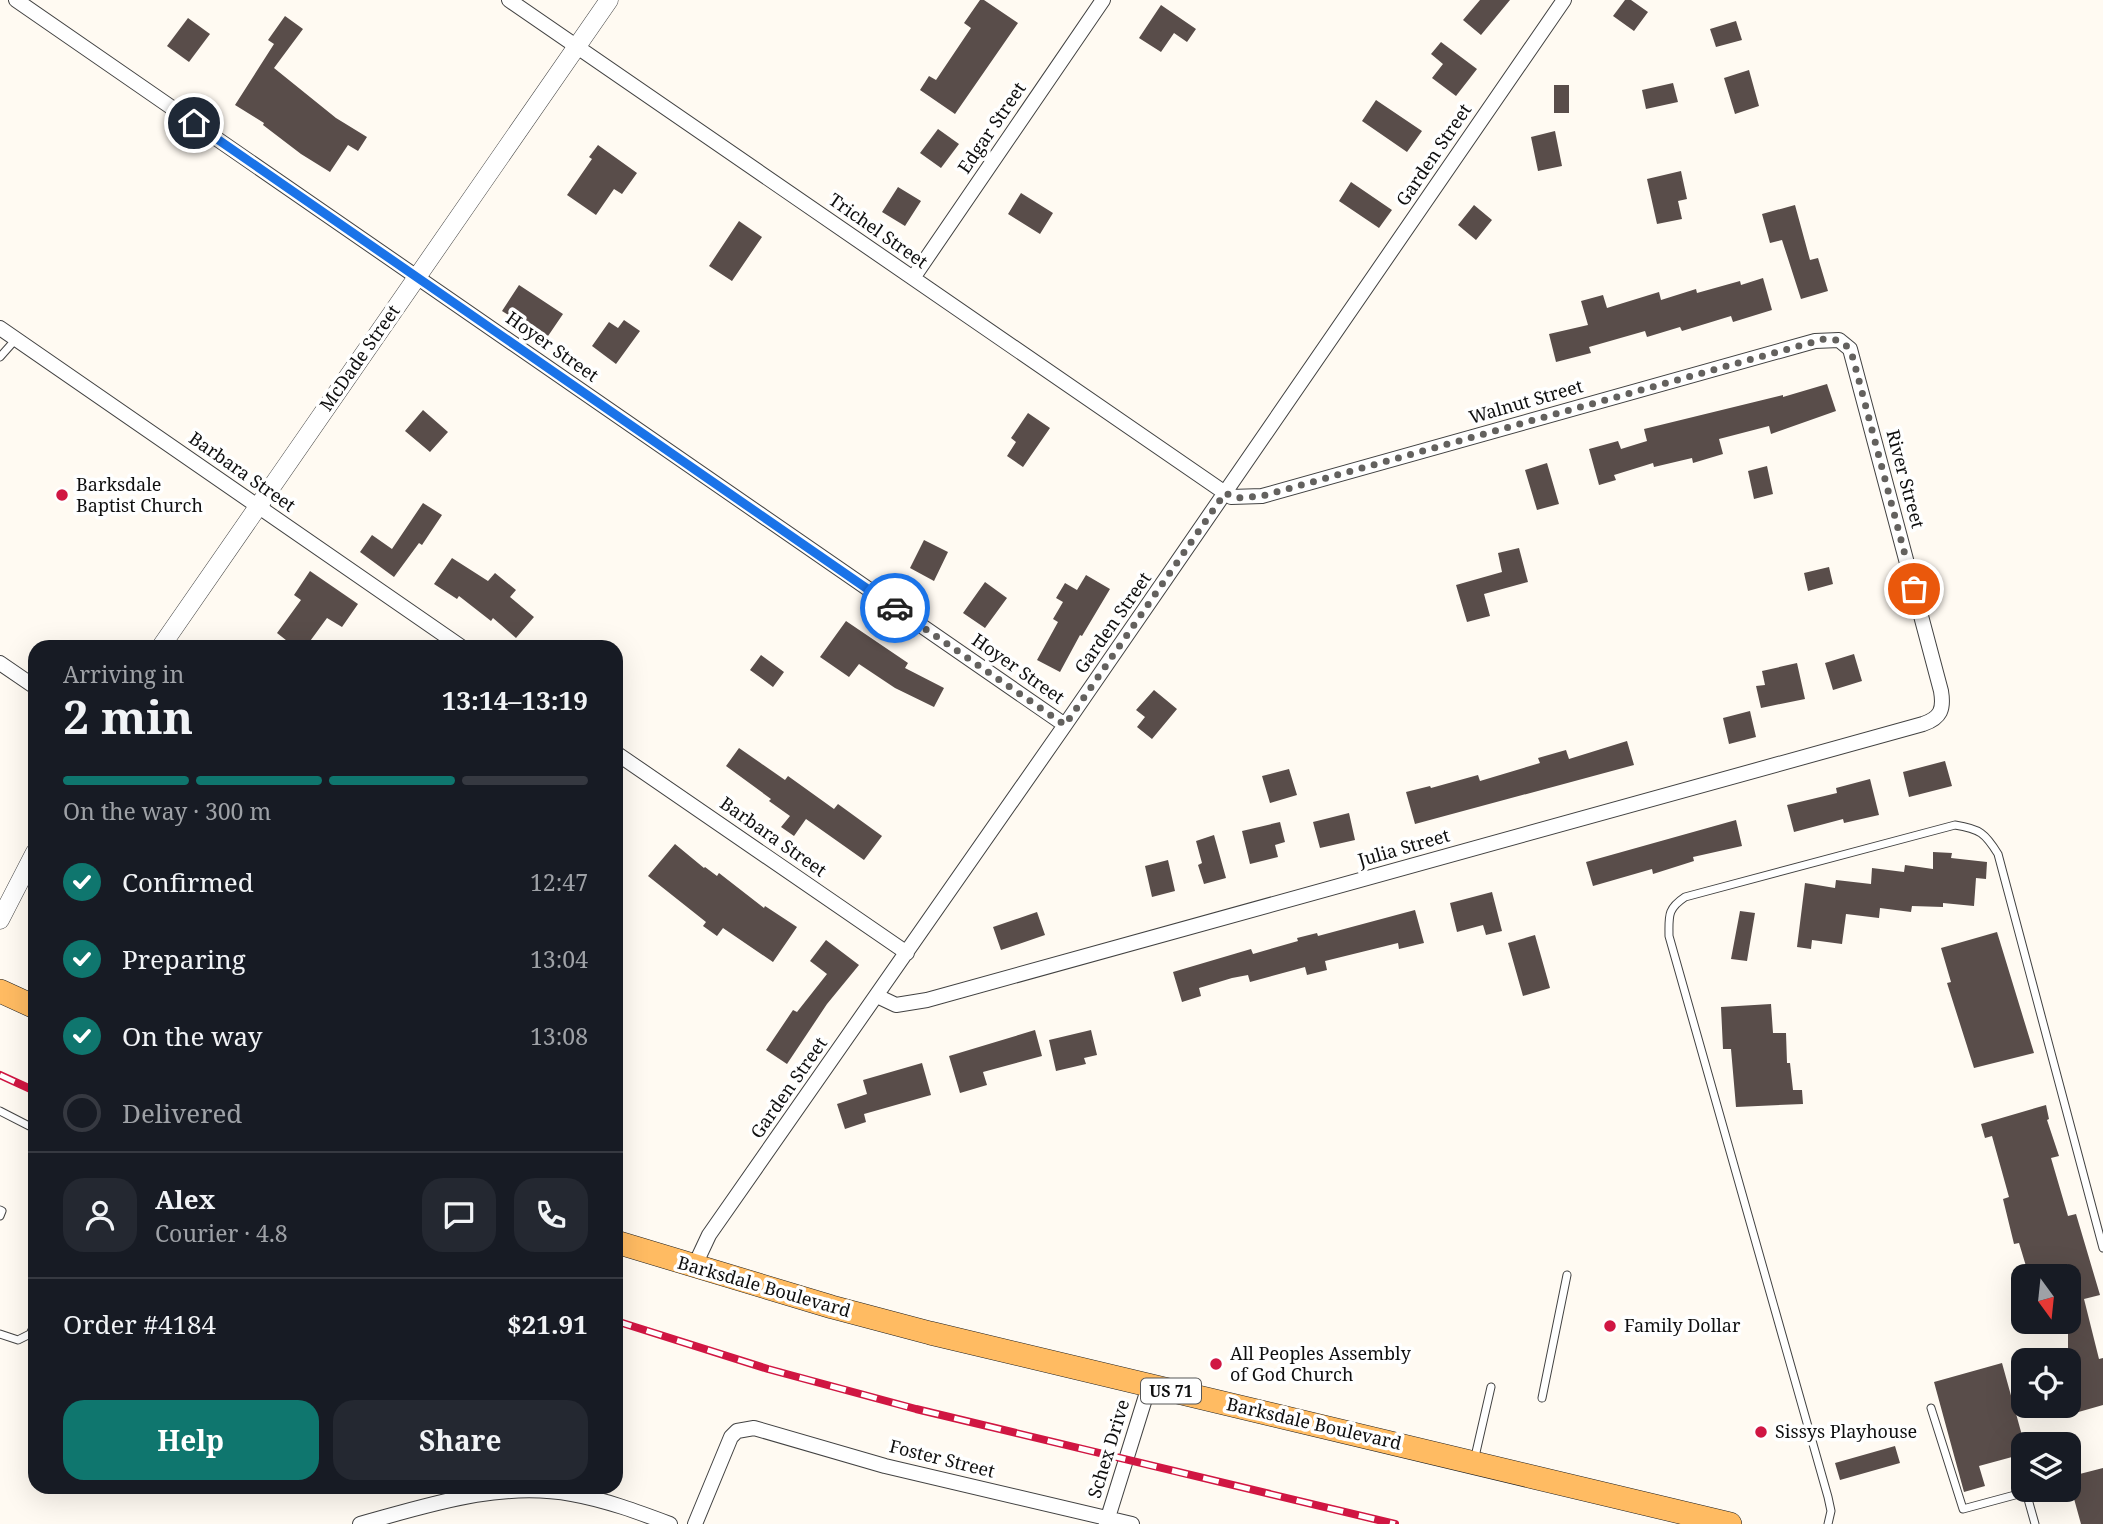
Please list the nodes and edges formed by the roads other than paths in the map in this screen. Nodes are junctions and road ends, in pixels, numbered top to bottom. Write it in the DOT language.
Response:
graph roads {
  1 [pos="16,0"];
  2 [pos="509,0"];
  3 [pos="608,0"];
  4 [pos="1103,0"];
  5 [pos="1564,0"];
  6 [pos="576,47"];
  7 [pos="417,277"];
  8 [pos="913,278"];
  9 [pos="0,328"];
  10 [pos="16,339"];
  11 [pos="1839,340"];
  12 [pos="0,357"];
  13 [pos="1225,493"];
  14 [pos="258,506"];
  15 [pos="166,640"];
  16 [pos="451,640"];
  17 [pos="0,663"];
  18 [pos="28,682"];
  19 [pos="1940,715"];
  20 [pos="1065,725"];
  21 [pos="623,758"];
  22 [pos="28,866"];
  23 [pos="0,920"];
  24 [pos="907,953"];
  25 [pos="0,991"];
  26 [pos="877,996"];
  27 [pos="28,1004"];
  28 [pos="0,1111"];
  29 [pos="28,1125"];
  30 [pos="0,1210"];
  31 [pos="0,1216"];
  32 [pos="623,1244"];
  33 [pos="2103,1248"];
  34 [pos="694,1266"];
  35 [pos="1567,1275"];
  36 [pos="0,1334"];
  37 [pos="28,1335"];
  38 [pos="1149,1386"];
  39 [pos="1490,1387"];
  40 [pos="1542,1398"];
  41 [pos="1931,1408"];
  42 [pos="1474,1462"];
  43 [pos="494,1494"];
  44 [pos="571,1494"];
  45 [pos="1107,1521"];
  46 [pos="360,1524"];
  47 [pos="670,1524"];
  48 [pos="695,1524"];
  49 [pos="1132,1524"];
  50 [pos="1730,1524"];
  51 [pos="1828,1524"];
  52 [pos="2035,1524"];
  1 -- 7 [label="street, Hoyer Street"];
  2 -- 6 [label="street, Trichel Street"];
  3 -- 6 [label="street, McDade Street"];
  4 -- 8 [label="street, Edgar Street"];
  5 -- 13 [label="street, Garden Street"];
  6 -- 7 [label="street, McDade Street"];
  6 -- 8 [label="street, Trichel Street"];
  7 -- 14 [label="street, McDade Street"];
  7 -- 20 [label="street, Hoyer Street"];
  8 -- 13 [label="street, Trichel Street"];
  9 -- 10 [label="street, Barbara Street"];
  10 -- 12 [label="lane"];
  10 -- 14 [label="street, Barbara Street"];
  11 -- 13 [label="street, Walnut Street"];
  11 -- 19 [label="street, River Street"];
  13 -- 20 [label="street, Garden Street"];
  14 -- 15 [label="street, McDade Street"];
  14 -- 16 [label="street, Barbara Street"];
  17 -- 18 [label="street"];
  19 -- 26 [label="street, Julia Street"];
  20 -- 24 [label="street, Garden Street"];
  21 -- 24 [label="street, Barbara Street"];
  22 -- 23 [label="street"];
  24 -- 26 [label="street, Garden Street"];
  25 -- 27 [label="main road"];
  26 -- 34 [label="street, Garden Street"];
  28 -- 29 [label="lane"];
  30 -- 31 [label="lane"];
  32 -- 34 [label="main road, Barksdale Boulevard / US 71"];
  33 -- 51 [label="lane"];
  34 -- 38 [label="main road, Barksdale Boulevard / US 71"];
  35 -- 40 [label="lane"];
  36 -- 37 [label="lane"];
  38 -- 42 [label="main road, Barksdale Boulevard / US 71"];
  38 -- 45 [label="street, Schex Drive"];
  39 -- 42 [label="lane"];
  41 -- 52 [label="lane"];
  42 -- 50 [label="main road, Barksdale Boulevard / US 71"];
  43 -- 46 [label="street"];
  44 -- 47 [label="street"];
  45 -- 48 [label="street, Foster Street"];
  45 -- 49 [label="street, Foster Street"];
}
